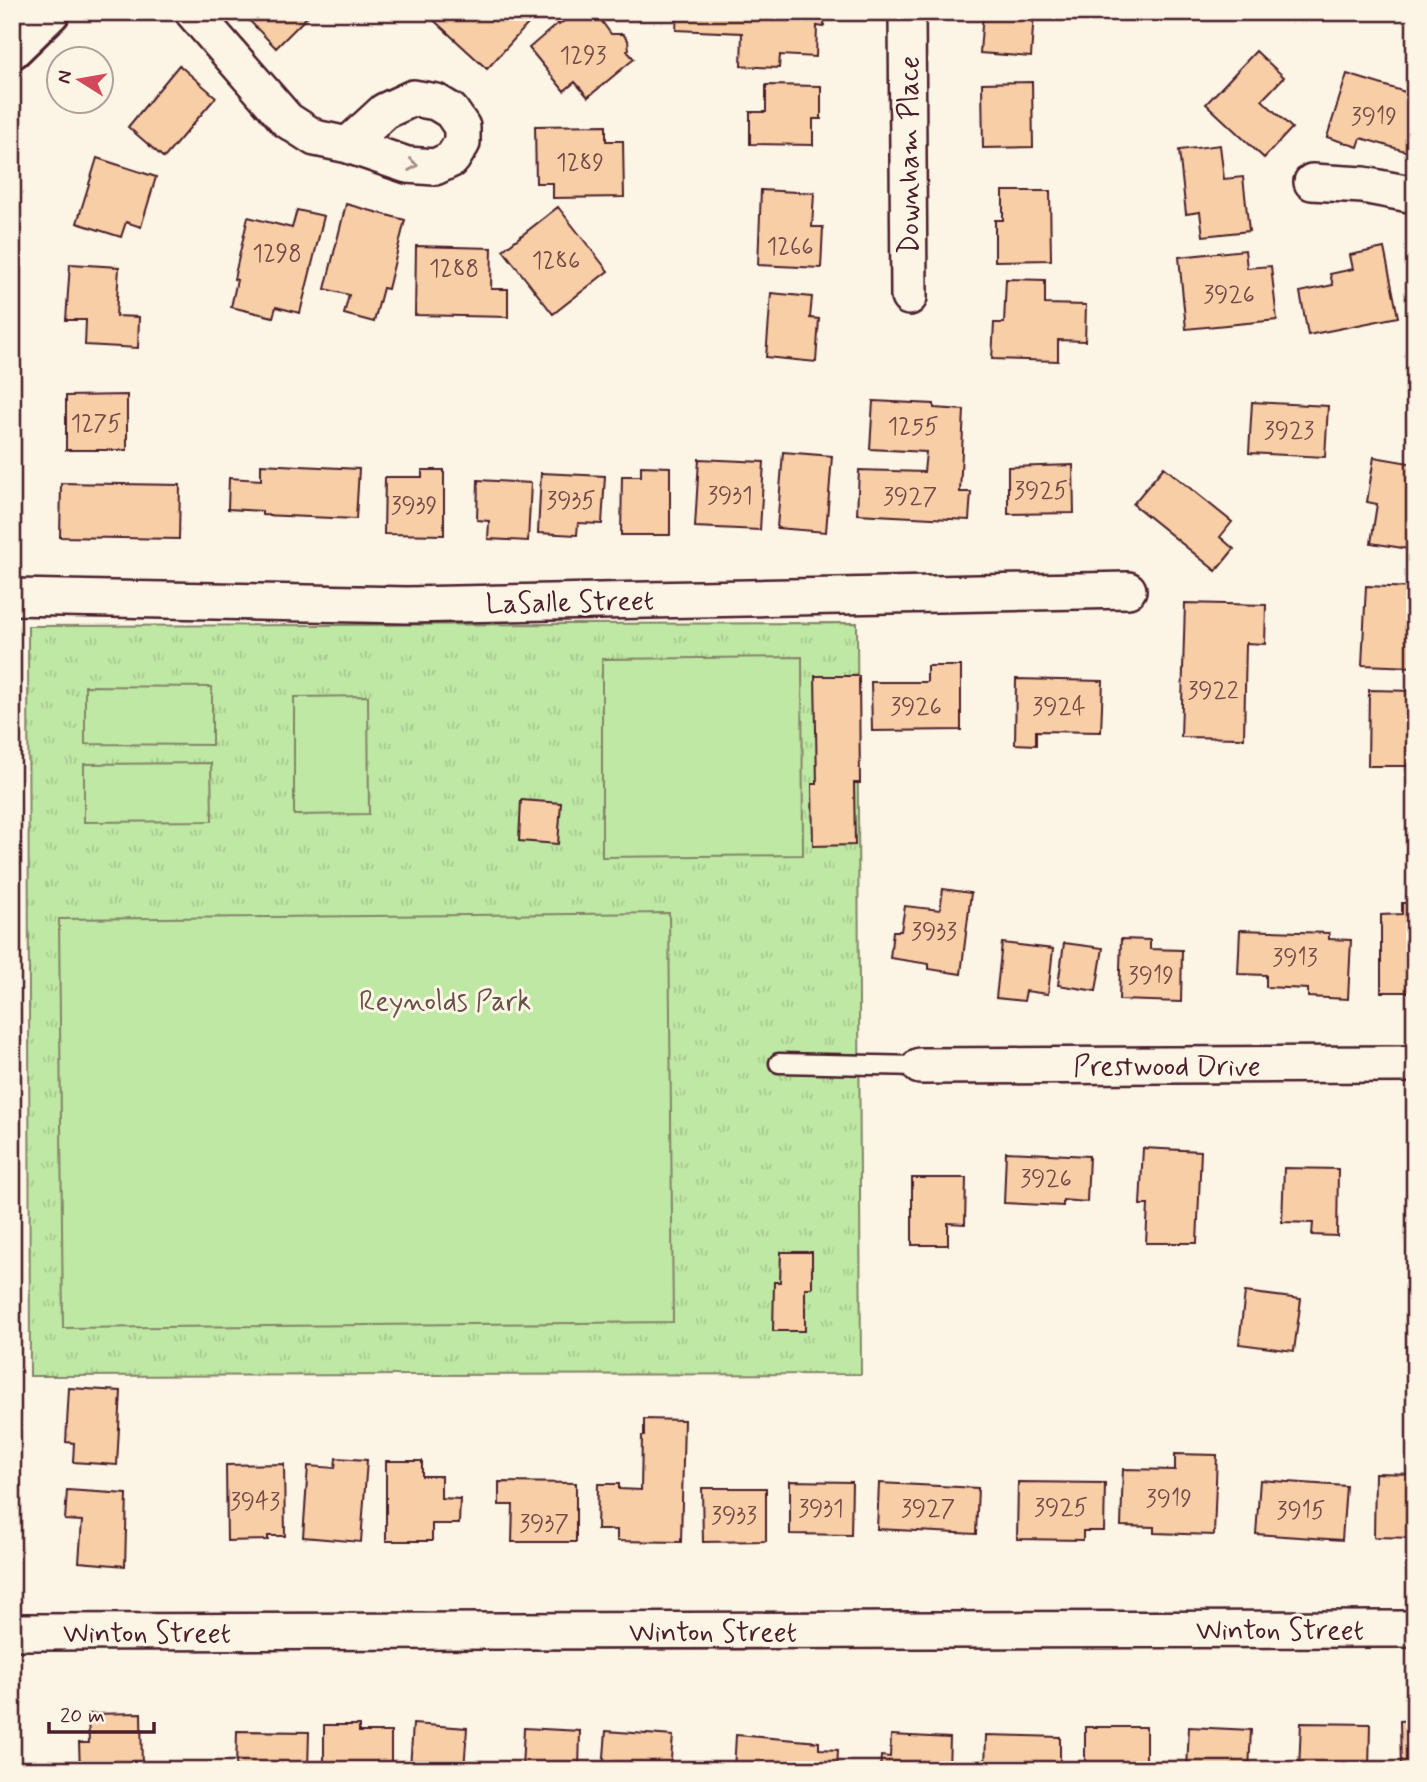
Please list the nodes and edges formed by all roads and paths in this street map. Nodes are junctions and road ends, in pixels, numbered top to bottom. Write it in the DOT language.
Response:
graph roads {
  1 [pos="193,12"];
  2 [pos="907,12"];
  3 [pos="45,14"];
  4 [pos="12,49"];
  5 [pos="348,145"];
  6 [pos="1312,182"];
  7 [pos="1415,195"];
  8 [pos="909,297"];
  9 [pos="1129,590"];
  10 [pos="12,597"];
  11 [pos="779,1063"];
  12 [pos="1415,1064"];
  13 [pos="920,1066"];
  14 [pos="1415,1629"];
  15 [pos="12,1632"];
  1 -- 5 [label="street"];
  2 -- 8 [label="street, Downham Place"];
  3 -- 4 [label="main road"];
  6 -- 7 [label="street"];
  9 -- 10 [label="street, LaSalle Street"];
  11 -- 13 [label="lane"];
  12 -- 13 [label="street, Prestwood Drive"];
  14 -- 15 [label="street, Winton Street"];
}
